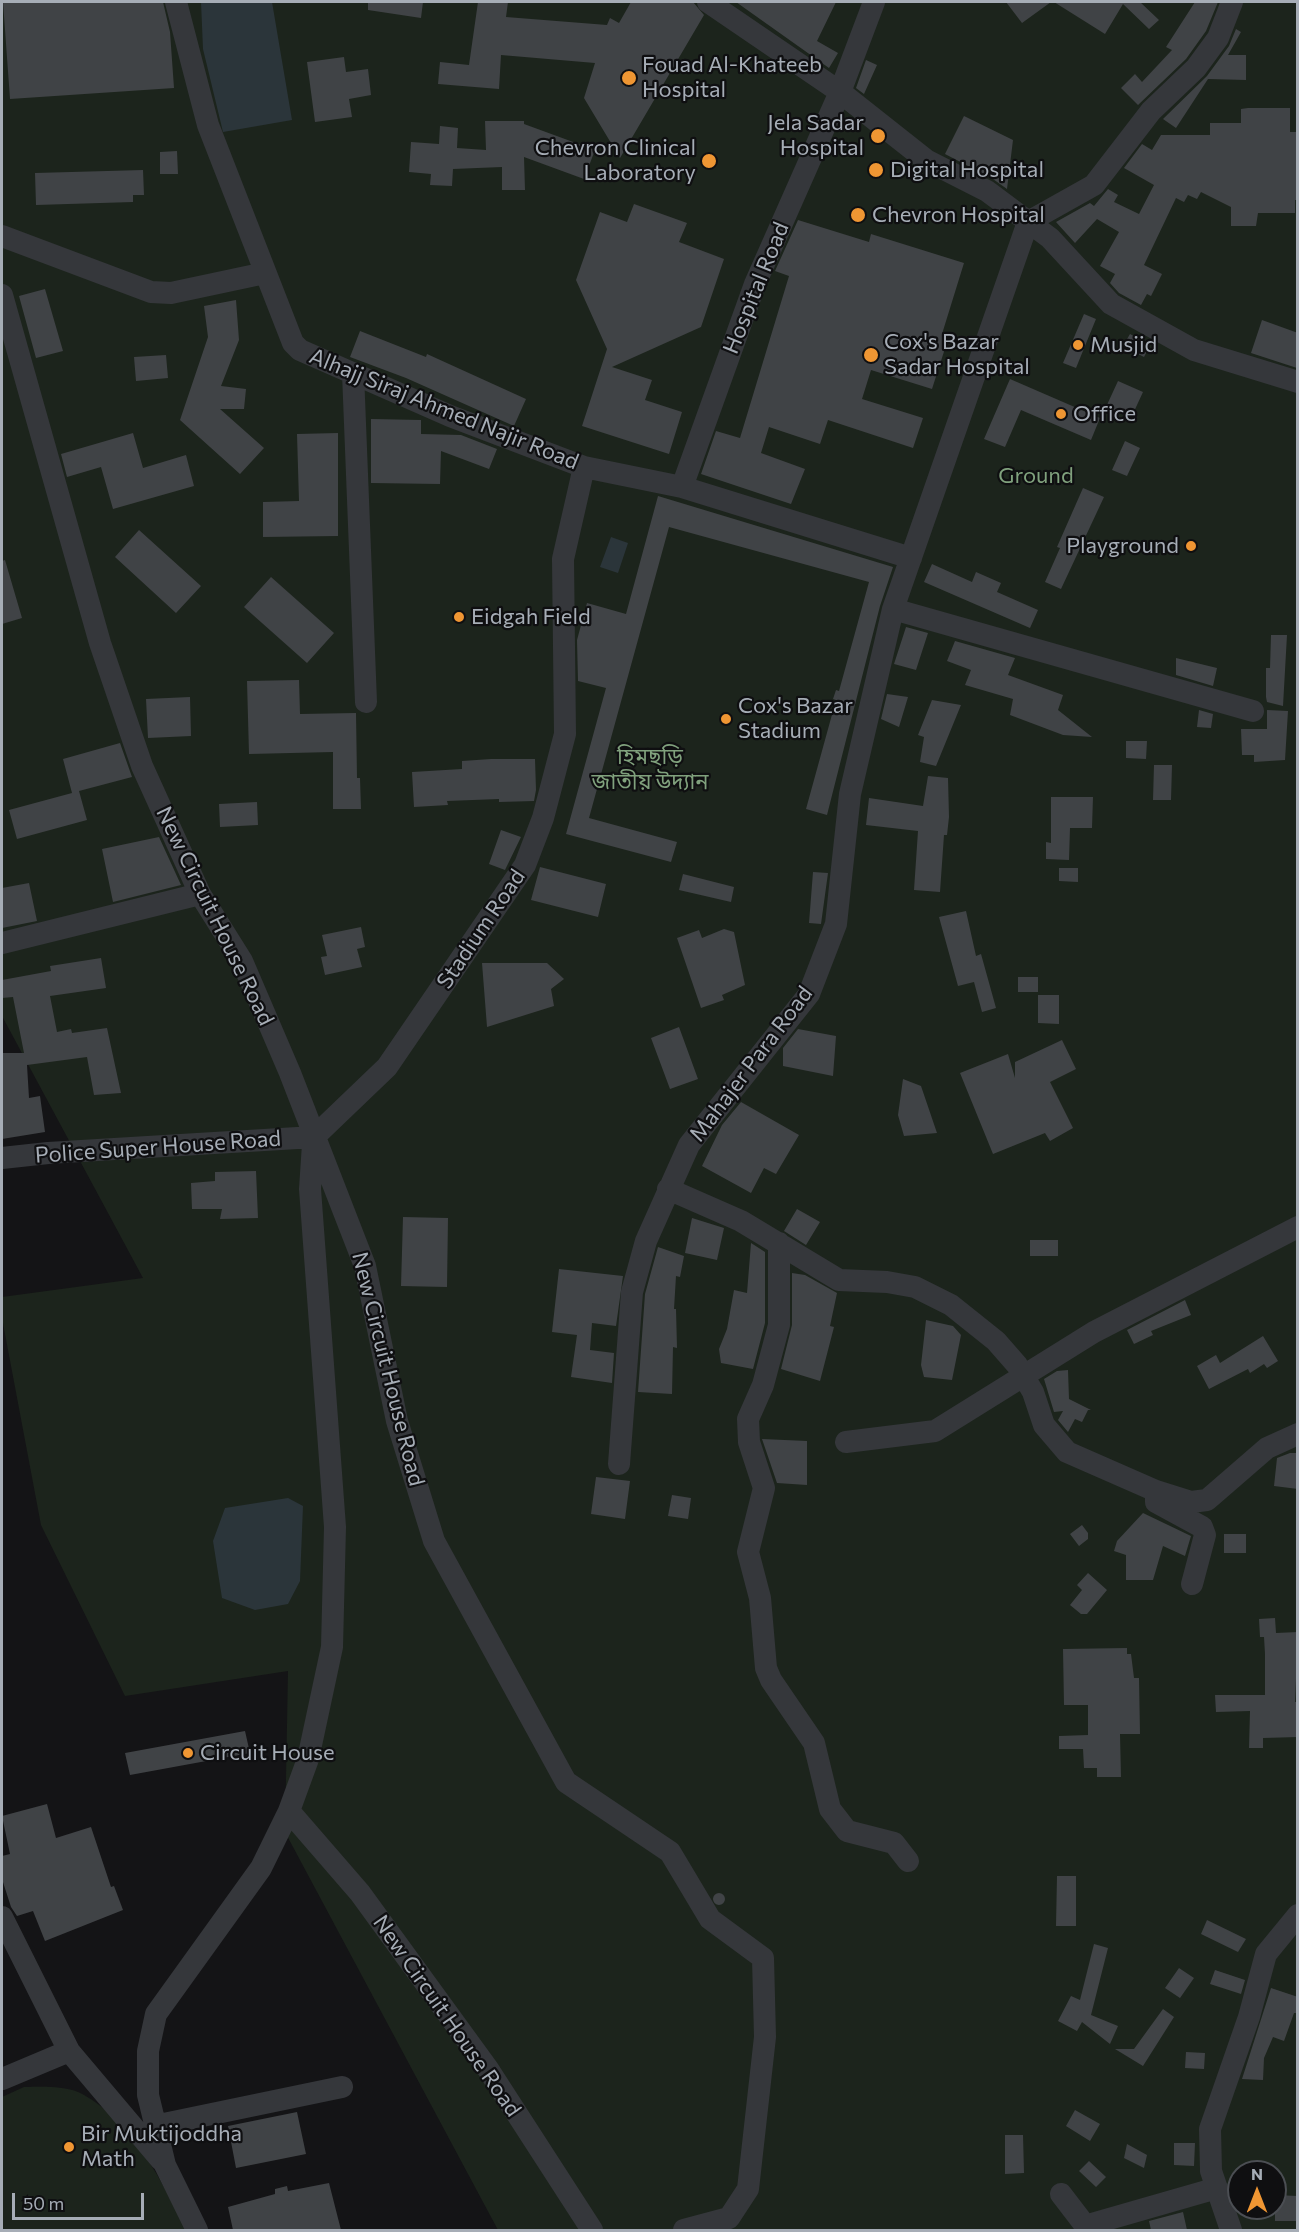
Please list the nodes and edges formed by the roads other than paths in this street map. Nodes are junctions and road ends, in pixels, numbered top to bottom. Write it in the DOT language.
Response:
graph roads {
  1 [pos="176,2"];
  2 [pos="708,2"];
  3 [pos="873,2"];
  4 [pos="1232,2"];
  5 [pos="840,92"];
  6 [pos="1028,222"];
  7 [pos="2,236"];
  8 [pos="265,273"];
  9 [pos="2,295"];
  10 [pos="353,374"];
  11 [pos="1298,382"];
  12 [pos="584,467"];
  13 [pos="682,487"];
  14 [pos="911,558"];
  15 [pos="893,609"];
  16 [pos="366,702"];
  17 [pos="1253,711"];
  18 [pos="200,894"];
  19 [pos="2,943"];
  20 [pos="314,1137"];
  21 [pos="2,1158"];
  22 [pos="668,1189"];
  23 [pos="1298,1227"];
  24 [pos="779,1243"];
  25 [pos="1025,1375"];
  26 [pos="1298,1434"];
  27 [pos="846,1442"];
  28 [pos="619,1464"];
  29 [pos="1156,1491"];
  30 [pos="1192,1584"];
  31 [pos="289,1811"];
  32 [pos="908,1861"];
  33 [pos="1298,1915"];
  34 [pos="2,1917"];
  35 [pos="69,2052"];
  36 [pos="2,2079"];
  37 [pos="342,2086"];
  38 [pos="154,2126"];
  39 [pos="165,2165"];
  40 [pos="1217,2188"];
  41 [pos="1061,2194"];
  42 [pos="197,2230"];
  43 [pos="592,2230"];
  44 [pos="684,2230"];
  45 [pos="1231,2230"];
  1 -- 8 [label="street, Alhajj Siraj Ahmed Najir Road"];
  2 -- 5 [label="street"];
  3 -- 5 [label="street, Hospital Road"];
  4 -- 6 [label="street"];
  5 -- 6 [label="street"];
  5 -- 13 [label="street, Hospital Road"];
  6 -- 11 [label="street"];
  6 -- 14 [label="street, Mahajer Para Road"];
  7 -- 8 [label="street"];
  8 -- 10 [label="street, Alhajj Siraj Ahmed Najir Road"];
  9 -- 18 [label="street, New Circuit House Road"];
  10 -- 12 [label="street, Alhajj Siraj Ahmed Najir Road"];
  10 -- 16 [label="street"];
  12 -- 13 [label="street, Alhajj Siraj Ahmed Najir Road"];
  12 -- 20 [label="street, Stadium Road"];
  13 -- 14 [label="street, Alhajj Siraj Ahmed Najir Road"];
  14 -- 15 [label="street, Mahajer Para Road"];
  15 -- 17 [label="street"];
  15 -- 22 [label="street, Mahajer Para Road"];
  18 -- 19 [label="street"];
  18 -- 20 [label="street, New Circuit House Road"];
  20 -- 21 [label="street, Police Super House Road"];
  20 -- 31 [label="street"];
  20 -- 44 [label="street, New Circuit House Road"];
  22 -- 24 [label="street"];
  22 -- 28 [label="street, Mahajer Para Road"];
  23 -- 25 [label="street"];
  24 -- 25 [label="street"];
  24 -- 32 [label="street"];
  25 -- 27 [label="street"];
  25 -- 29 [label="street"];
  26 -- 29 [label="street"];
  29 -- 30 [label="street"];
  31 -- 38 [label="street"];
  31 -- 43 [label="street, New Circuit House Road"];
  33 -- 40 [label="street"];
  34 -- 35 [label="street"];
  35 -- 36 [label="street"];
  35 -- 39 [label="street"];
  37 -- 38 [label="street"];
  38 -- 39 [label="street"];
  39 -- 42 [label="street"];
  40 -- 41 [label="street"];
  40 -- 45 [label="street"];
}
